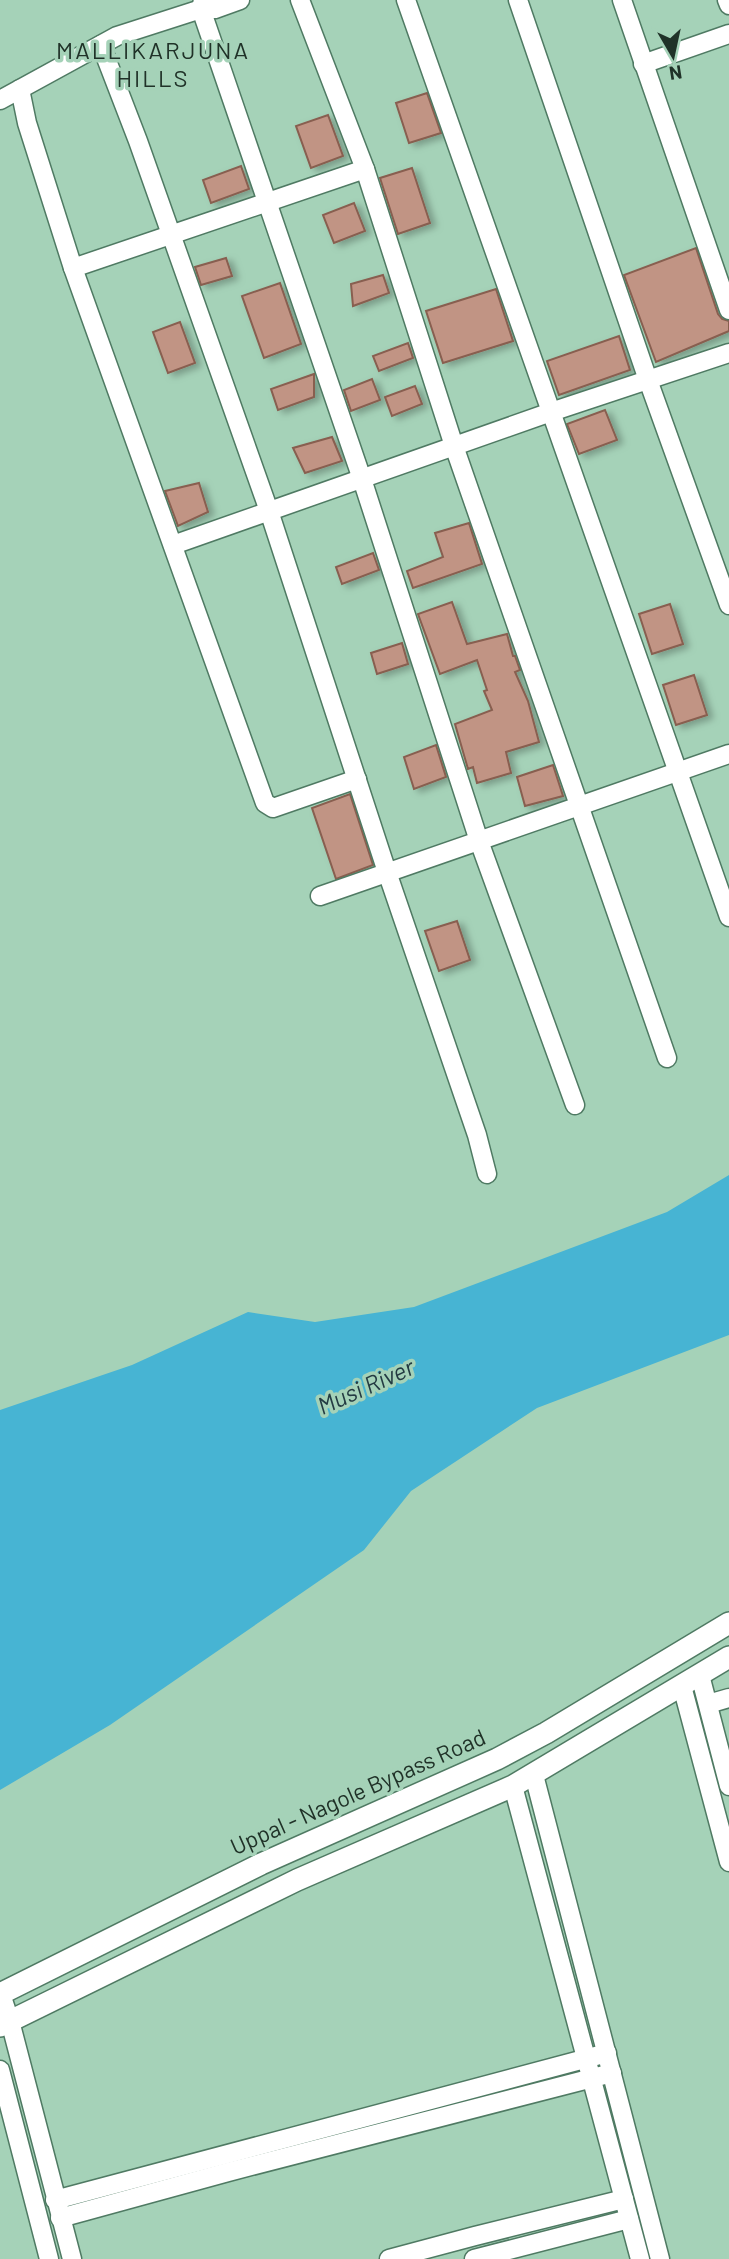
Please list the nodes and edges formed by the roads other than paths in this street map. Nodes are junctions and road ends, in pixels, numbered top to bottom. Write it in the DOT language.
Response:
graph roads {
  1 [pos="240,0"];
  2 [pos="300,0"];
  3 [pos="406,0"];
  4 [pos="518,0"];
  5 [pos="621,0"];
  6 [pos="202,4"];
  7 [pos="729,34"];
  8 [pos="101,46"];
  9 [pos="643,64"];
  10 [pos="20,89"];
  11 [pos="0,100"];
  12 [pos="365,169"];
  13 [pos="269,202"];
  14 [pos="170,235"];
  15 [pos="73,268"];
  16 [pos="729,310"];
  17 [pos="729,353"];
  18 [pos="648,380"];
  19 [pos="551,412"];
  20 [pos="454,446"];
  21 [pos="362,479"];
  22 [pos="269,511"];
  23 [pos="173,545"];
  24 [pos="729,605"];
  25 [pos="729,754"];
  26 [pos="678,772"];
  27 [pos="357,779"];
  28 [pos="579,806"];
  29 [pos="480,841"];
  30 [pos="387,872"];
  31 [pos="320,896"];
  32 [pos="729,917"];
  33 [pos="667,1058"];
  34 [pos="575,1105"];
  35 [pos="487,1174"];
  36 [pos="729,1623"];
  37 [pos="729,1657"];
  38 [pos="691,1680"];
  39 [pos="729,1698"];
  40 [pos="708,1704"];
  41 [pos="534,1775"];
  42 [pos="513,1786"];
  43 [pos="729,1786"];
  44 [pos="724,1828"];
  45 [pos="729,1862"];
  46 [pos="0,1994"];
  47 [pos="5,2023"];
  48 [pos="607,2053"];
  49 [pos="587,2059"];
  50 [pos="0,2070"];
  51 [pos="612,2073"];
  52 [pos="593,2079"];
  53 [pos="624,2199"];
  54 [pos="55,2200"];
  55 [pos="60,2218"];
  56 [pos="629,2219"];
  57 [pos="49,2259"];
  58 [pos="72,2259"];
  59 [pos="389,2259"];
  60 [pos="474,2259"];
  61 [pos="640,2259"];
  62 [pos="660,2259"];
  1 -- 6 [label="street"];
  2 -- 12 [label="street"];
  3 -- 19 [label="street"];
  4 -- 18 [label="street"];
  5 -- 9 [label="street"];
  6 -- 8 [label="street"];
  6 -- 13 [label="street"];
  7 -- 9 [label="street"];
  8 -- 10 [label="street"];
  8 -- 14 [label="street"];
  9 -- 16 [label="street"];
  10 -- 11 [label="street"];
  10 -- 15 [label="street"];
  12 -- 13 [label="street"];
  12 -- 20 [label="street"];
  13 -- 14 [label="street"];
  13 -- 21 [label="street"];
  14 -- 15 [label="street"];
  14 -- 22 [label="street"];
  15 -- 23 [label="street"];
  17 -- 18 [label="street"];
  18 -- 19 [label="street"];
  18 -- 24 [label="street"];
  19 -- 20 [label="street"];
  19 -- 26 [label="street"];
  20 -- 21 [label="street"];
  20 -- 28 [label="street"];
  21 -- 22 [label="street"];
  21 -- 29 [label="street"];
  22 -- 23 [label="street"];
  22 -- 27 [label="street"];
  23 -- 27 [label="street"];
  25 -- 26 [label="street"];
  26 -- 28 [label="street"];
  26 -- 32 [label="street"];
  27 -- 30 [label="street"];
  28 -- 29 [label="street"];
  28 -- 33 [label="street"];
  29 -- 30 [label="street"];
  29 -- 34 [label="street"];
  30 -- 31 [label="street"];
  30 -- 35 [label="street"];
  36 -- 46 [label="street, Uppal - Nagole Bypass Road"];
  37 -- 38 [label="street"];
  38 -- 40 [label="street"];
  38 -- 41 [label="street"];
  38 -- 44 [label="street"];
  39 -- 40 [label="street"];
  40 -- 43 [label="street"];
  41 -- 42 [label="street"];
  41 -- 48 [label="street"];
  42 -- 47 [label="street"];
  42 -- 49 [label="street"];
  44 -- 45 [label="street"];
  46 -- 47 [label="street"];
  47 -- 54 [label="street"];
  48 -- 49 [label="street"];
  48 -- 51 [label="street"];
  49 -- 52 [label="street"];
  49 -- 54 [label="street"];
  50 -- 57 [label="street"];
  51 -- 52 [label="street"];
  51 -- 62 [label="street"];
  52 -- 53 [label="street"];
  52 -- 55 [label="street"];
  53 -- 56 [label="street"];
  53 -- 59 [label="street"];
  54 -- 55 [label="street"];
  55 -- 58 [label="street"];
  56 -- 60 [label="street"];
  56 -- 61 [label="street"];
}
